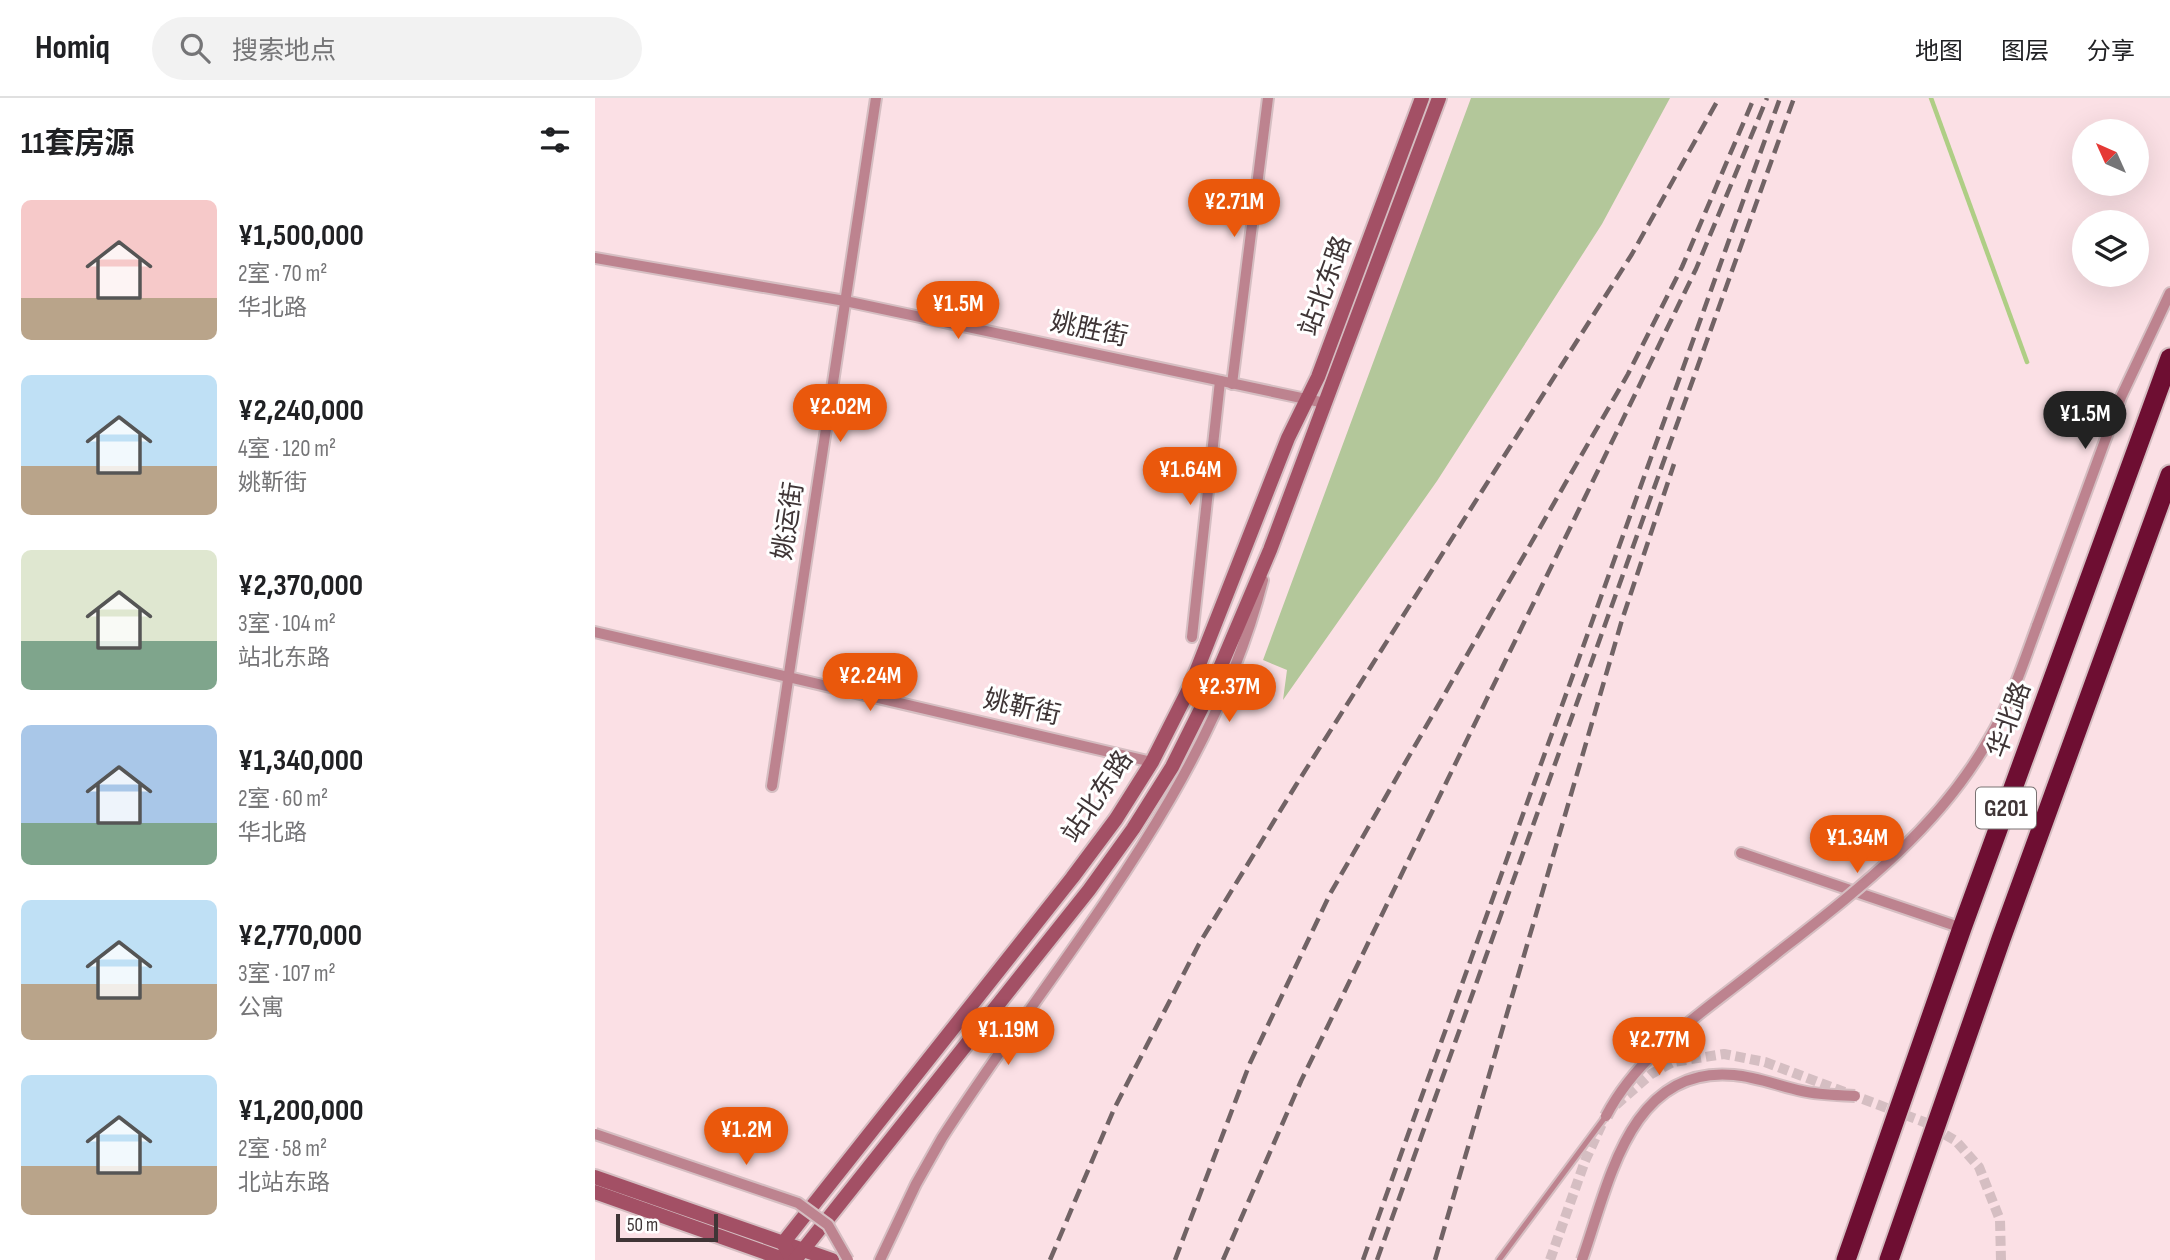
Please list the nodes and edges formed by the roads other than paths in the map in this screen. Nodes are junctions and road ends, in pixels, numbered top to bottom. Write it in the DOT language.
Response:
graph roads {
  1 [pos="876,98"];
  2 [pos="1268,98"];
  3 [pos="1422,98"];
  4 [pos="1439,98"];
  5 [pos="595,258"];
  6 [pos="2170,293"];
  7 [pos="845,301"];
  8 [pos="2170,358"];
  9 [pos="1226,383"];
  10 [pos="1307,400"];
  11 [pos="1325,403"];
  12 [pos="2170,475"];
  13 [pos="1270,550"];
  14 [pos="595,632"];
  15 [pos="1192,636"];
  16 [pos="789,678"];
  17 [pos="1152,762"];
  18 [pos="772,786"];
  19 [pos="1741,853"];
  20 [pos="1962,928"];
  21 [pos="1855,1096"];
  22 [pos="1606,1116"];
  23 [pos="595,1134"];
  24 [pos="595,1177"];
  25 [pos="595,1192"];
  26 [pos="783,1243"];
  27 [pos="797,1257"];
  28 [pos="786,1260"];
  29 [pos="832,1260"];
  30 [pos="848,1260"];
  31 [pos="880,1260"];
  32 [pos="1499,1260"];
  33 [pos="1582,1260"];
  34 [pos="1846,1260"];
  35 [pos="1889,1260"];
  1 -- 7 [label="street, 姚运街"];
  2 -- 9 [label="street"];
  3 -- 10 [label="street, 站北东路"];
  4 -- 11 [label="street, 站北东路"];
  5 -- 7 [label="street, 姚胜街"];
  6 -- 22 [label="street, bridge"];
  7 -- 9 [label="street, 姚胜街"];
  7 -- 16 [label="street, 姚运街"];
  8 -- 20 [label="highway, 华北路 / G201"];
  9 -- 10 [label="street, 姚胜街"];
  9 -- 15 [label="street"];
  10 -- 11 [label="street, 姚胜街"];
  10 -- 17 [label="street, 站北东路"];
  11 -- 13 [label="street, 站北东路"];
  12 -- 35 [label="highway, G201"];
  13 -- 27 [label="street, 站北东路"];
  13 -- 31 [label="street"];
  14 -- 16 [label="street, 姚靳街"];
  16 -- 17 [label="street, 姚靳街"];
  16 -- 18 [label="street, 姚运街"];
  17 -- 26 [label="street, 站北东路"];
  19 -- 20 [label="street"];
  20 -- 34 [label="highway, 华北路 / G201"];
  21 -- 33 [label="street, bridge"];
  22 -- 32 [label="lane"];
  23 -- 30 [label="street, bridge"];
  24 -- 26 [label="street"];
  25 -- 28 [label="street"];
  26 -- 27 [label="street"];
  27 -- 29 [label="street"];
}
